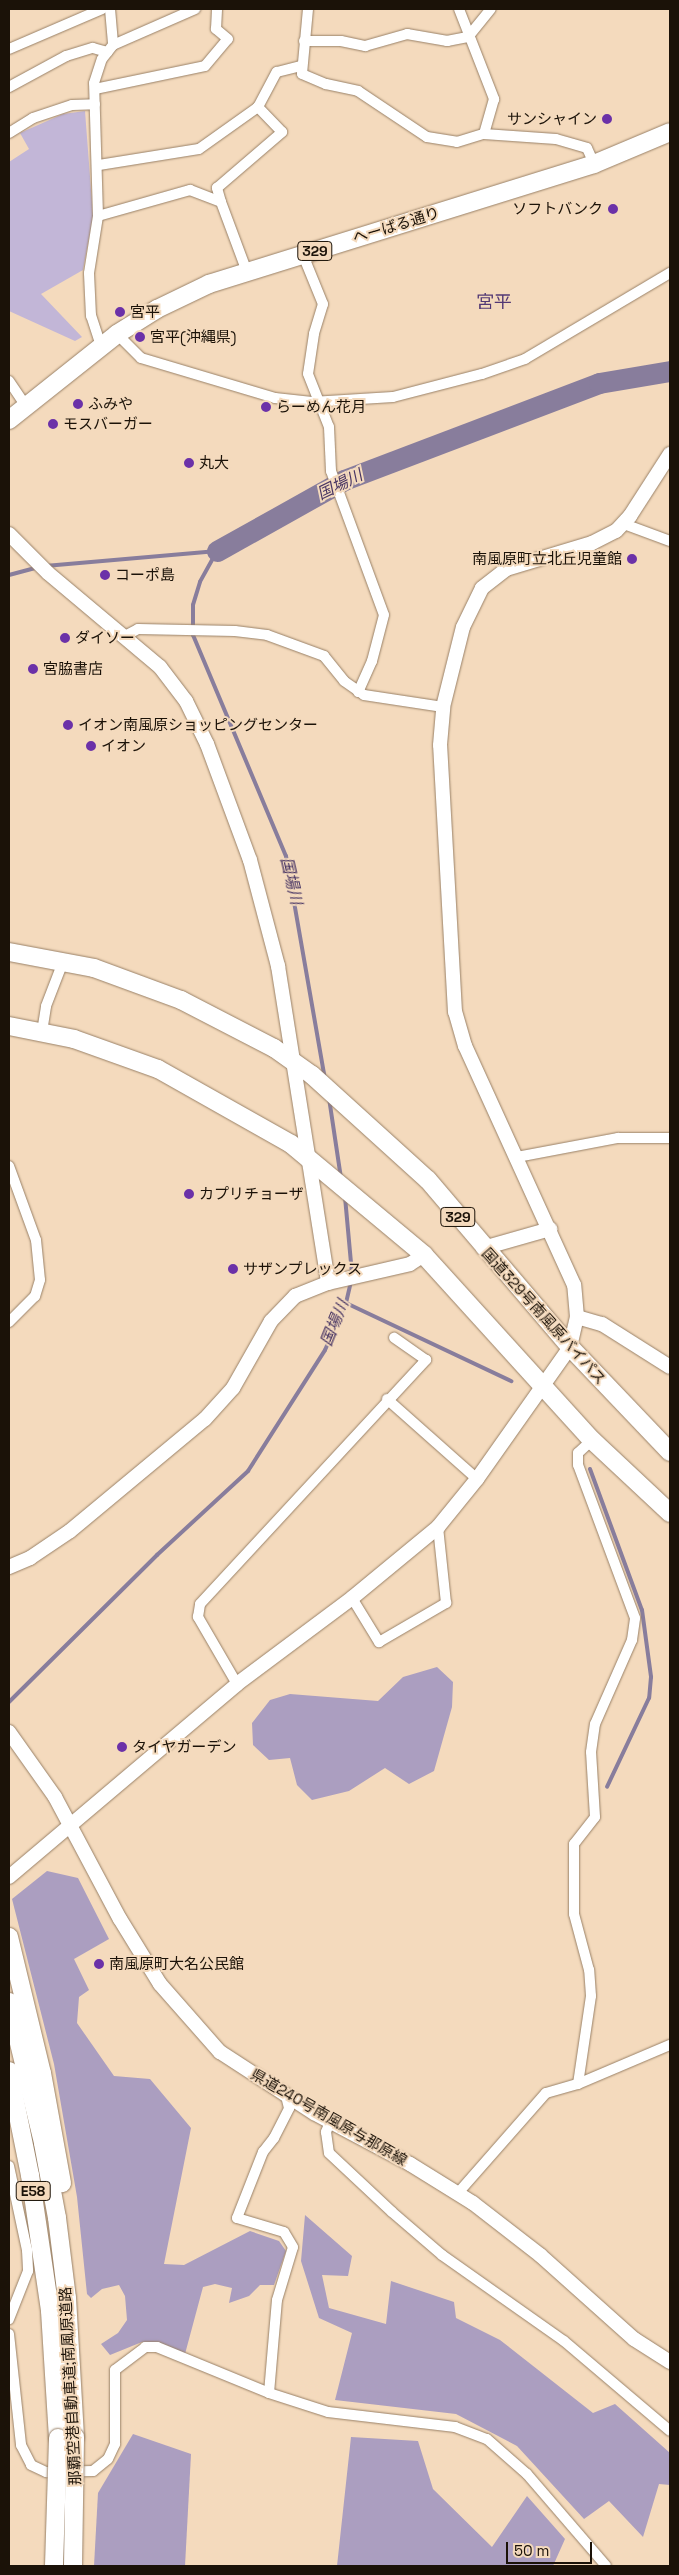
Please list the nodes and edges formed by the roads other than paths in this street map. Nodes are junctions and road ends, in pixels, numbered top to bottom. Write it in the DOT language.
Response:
graph roads {
  1 [pos="102,9"];
  2 [pos="110,9"];
  3 [pos="195,9"];
  4 [pos="217,9"];
  5 [pos="308,9"];
  6 [pos="459,9"];
  7 [pos="491,9"];
  8 [pos="468,37"];
  9 [pos="304,41"];
  10 [pos="9,49"];
  11 [pos="110,49"];
  12 [pos="301,66"];
  13 [pos="9,88"];
  14 [pos="95,89"];
  15 [pos="96,104"];
  16 [pos="258,107"];
  17 [pos="670,132"];
  18 [pos="9,133"];
  19 [pos="484,134"];
  20 [pos="594,164"];
  21 [pos="99,165"];
  22 [pos="220,202"];
  23 [pos="98,216"];
  24 [pos="303,255"];
  25 [pos="247,272"];
  26 [pos="670,273"];
  27 [pos="117,334"];
  28 [pos="101,346"];
  29 [pos="9,381"];
  30 [pos="316,401"];
  31 [pos="26,406"];
  32 [pos="9,420"];
  33 [pos="670,454"];
  34 [pos="624,524"];
  35 [pos="9,534"];
  36 [pos="670,541"];
  37 [pos="125,636"];
  38 [pos="358,692"];
  39 [pos="443,707"];
  40 [pos="9,952"];
  41 [pos="63,962"];
  42 [pos="9,1026"];
  43 [pos="42,1032"];
  44 [pos="294,1062"];
  45 [pos="670,1138"];
  46 [pos="517,1156"];
  47 [pos="308,1158"];
  48 [pos="9,1166"];
  49 [pos="550,1229"];
  50 [pos="483,1248"];
  51 [pos="424,1255"];
  52 [pos="333,1281"];
  53 [pos="577,1317"];
  54 [pos="9,1322"];
  55 [pos="394,1338"];
  56 [pos="570,1348"];
  57 [pos="670,1367"];
  58 [pos="545,1385"];
  59 [pos="387,1400"];
  60 [pos="592,1440"];
  61 [pos="670,1452"];
  62 [pos="477,1479"];
  63 [pos="670,1513"];
  64 [pos="438,1527"];
  65 [pos="10,1564"];
  66 [pos="352,1598"];
  67 [pos="237,1684"];
  68 [pos="9,1732"];
  69 [pos="71,1826"];
  70 [pos="9,1876"];
  71 [pos="9,1937"];
  72 [pos="9,2002"];
  73 [pos="670,2045"];
  74 [pos="9,2071"];
  75 [pos="578,2084"];
  76 [pos="286,2096"];
  77 [pos="330,2122"];
  78 [pos="9,2166"];
  79 [pos="458,2193"];
  80 [pos="57,2218"];
  81 [pos="9,2320"];
  82 [pos="9,2334"];
  83 [pos="670,2362"];
  84 [pos="269,2393"];
  85 [pos="670,2431"];
  86 [pos="66,2437"];
  87 [pos="54,2566"];
  88 [pos="73,2566"];
  89 [pos="606,2566"];
  1 -- 10 [label="street"];
  2 -- 11 [label="street"];
  3 -- 11 [label="street"];
  4 -- 14 [label="street"];
  5 -- 9 [label="street"];
  6 -- 8 [label="street"];
  7 -- 8 [label="street"];
  8 -- 9 [label="street"];
  8 -- 19 [label="street"];
  9 -- 12 [label="street"];
  11 -- 13 [label="street"];
  11 -- 14 [label="street"];
  12 -- 16 [label="street"];
  12 -- 19 [label="street"];
  14 -- 15 [label="street"];
  15 -- 18 [label="street"];
  15 -- 21 [label="street"];
  16 -- 21 [label="street"];
  16 -- 22 [label="street"];
  17 -- 20 [label="highway, へーばる通り / 329"];
  19 -- 20 [label="street"];
  20 -- 24 [label="highway, へーばる通り / 329"];
  21 -- 23 [label="street"];
  22 -- 23 [label="street"];
  22 -- 25 [label="street"];
  23 -- 28 [label="street"];
  24 -- 25 [label="highway, へーばる通り / 329"];
  24 -- 30 [label="street"];
  25 -- 27 [label="highway, へーばる通り / 329"];
  26 -- 30 [label="street"];
  27 -- 28 [label="highway, へーばる通り / 329"];
  27 -- 30 [label="street"];
  28 -- 31 [label="highway, へーばる通り / 329"];
  29 -- 31 [label="street"];
  30 -- 38 [label="street"];
  31 -- 32 [label="highway, へーばる通り / 329"];
  33 -- 34 [label="street"];
  34 -- 36 [label="street"];
  34 -- 39 [label="street"];
  35 -- 37 [label="street"];
  37 -- 38 [label="street"];
  37 -- 44 [label="street"];
  38 -- 39 [label="street"];
  39 -- 46 [label="street"];
  40 -- 41 [label="highway, 国道329号南風原バイパス / 329"];
  41 -- 43 [label="street"];
  41 -- 44 [label="highway, 国道329号南風原バイパス / 329"];
  42 -- 43 [label="highway"];
  43 -- 47 [label="highway"];
  44 -- 47 [label="street"];
  44 -- 50 [label="highway, 国道329号南風原バイパス / 329"];
  45 -- 46 [label="street"];
  46 -- 49 [label="street"];
  47 -- 51 [label="highway"];
  47 -- 52 [label="street"];
  48 -- 54 [label="street"];
  49 -- 50 [label="street"];
  49 -- 53 [label="street"];
  50 -- 56 [label="highway, 国道329号南風原バイパス / 329"];
  51 -- 52 [label="street"];
  51 -- 58 [label="highway"];
  52 -- 65 [label="street"];
  53 -- 56 [label="street"];
  53 -- 57 [label="street"];
  55 -- 59 [label="street"];
  56 -- 58 [label="street"];
  56 -- 61 [label="highway, 国道329号南風原バイパス / 329"];
  58 -- 60 [label="highway"];
  58 -- 62 [label="street"];
  59 -- 62 [label="street"];
  59 -- 67 [label="street"];
  60 -- 63 [label="highway"];
  60 -- 75 [label="street"];
  62 -- 64 [label="street"];
  64 -- 66 [label="street"];
  64 -- 66 [label="street"];
  66 -- 67 [label="street"];
  67 -- 69 [label="street"];
  68 -- 69 [label="street, 県道240号南風原与那原線"];
  69 -- 70 [label="street"];
  69 -- 76 [label="street, 県道240号南風原与那原線"];
  71 -- 80 [label="highway"];
  72 -- 80 [label="highway, 那覇空港自動車道;南風原道路 / E58"];
  73 -- 75 [label="street"];
  74 -- 86 [label="highway, 那覇空港自動車道;南風原道路 / E58"];
  75 -- 79 [label="street"];
  76 -- 77 [label="street, 県道240号南風原与那原線"];
  76 -- 84 [label="street"];
  77 -- 79 [label="street, 県道240号南風原与那原線"];
  77 -- 85 [label="street"];
  78 -- 81 [label="street"];
  79 -- 83 [label="street, 県道240号南風原与那原線"];
  80 -- 86 [label="highway, 那覇空港自動車道;南風原道路 / E58"];
  82 -- 84 [label="street"];
  84 -- 89 [label="street"];
  86 -- 87 [label="highway, 那覇空港自動車道;南風原道路 / E58, bridge"];
  86 -- 88 [label="highway, 那覇空港自動車道;南風原道路 / E58, bridge"];
}
